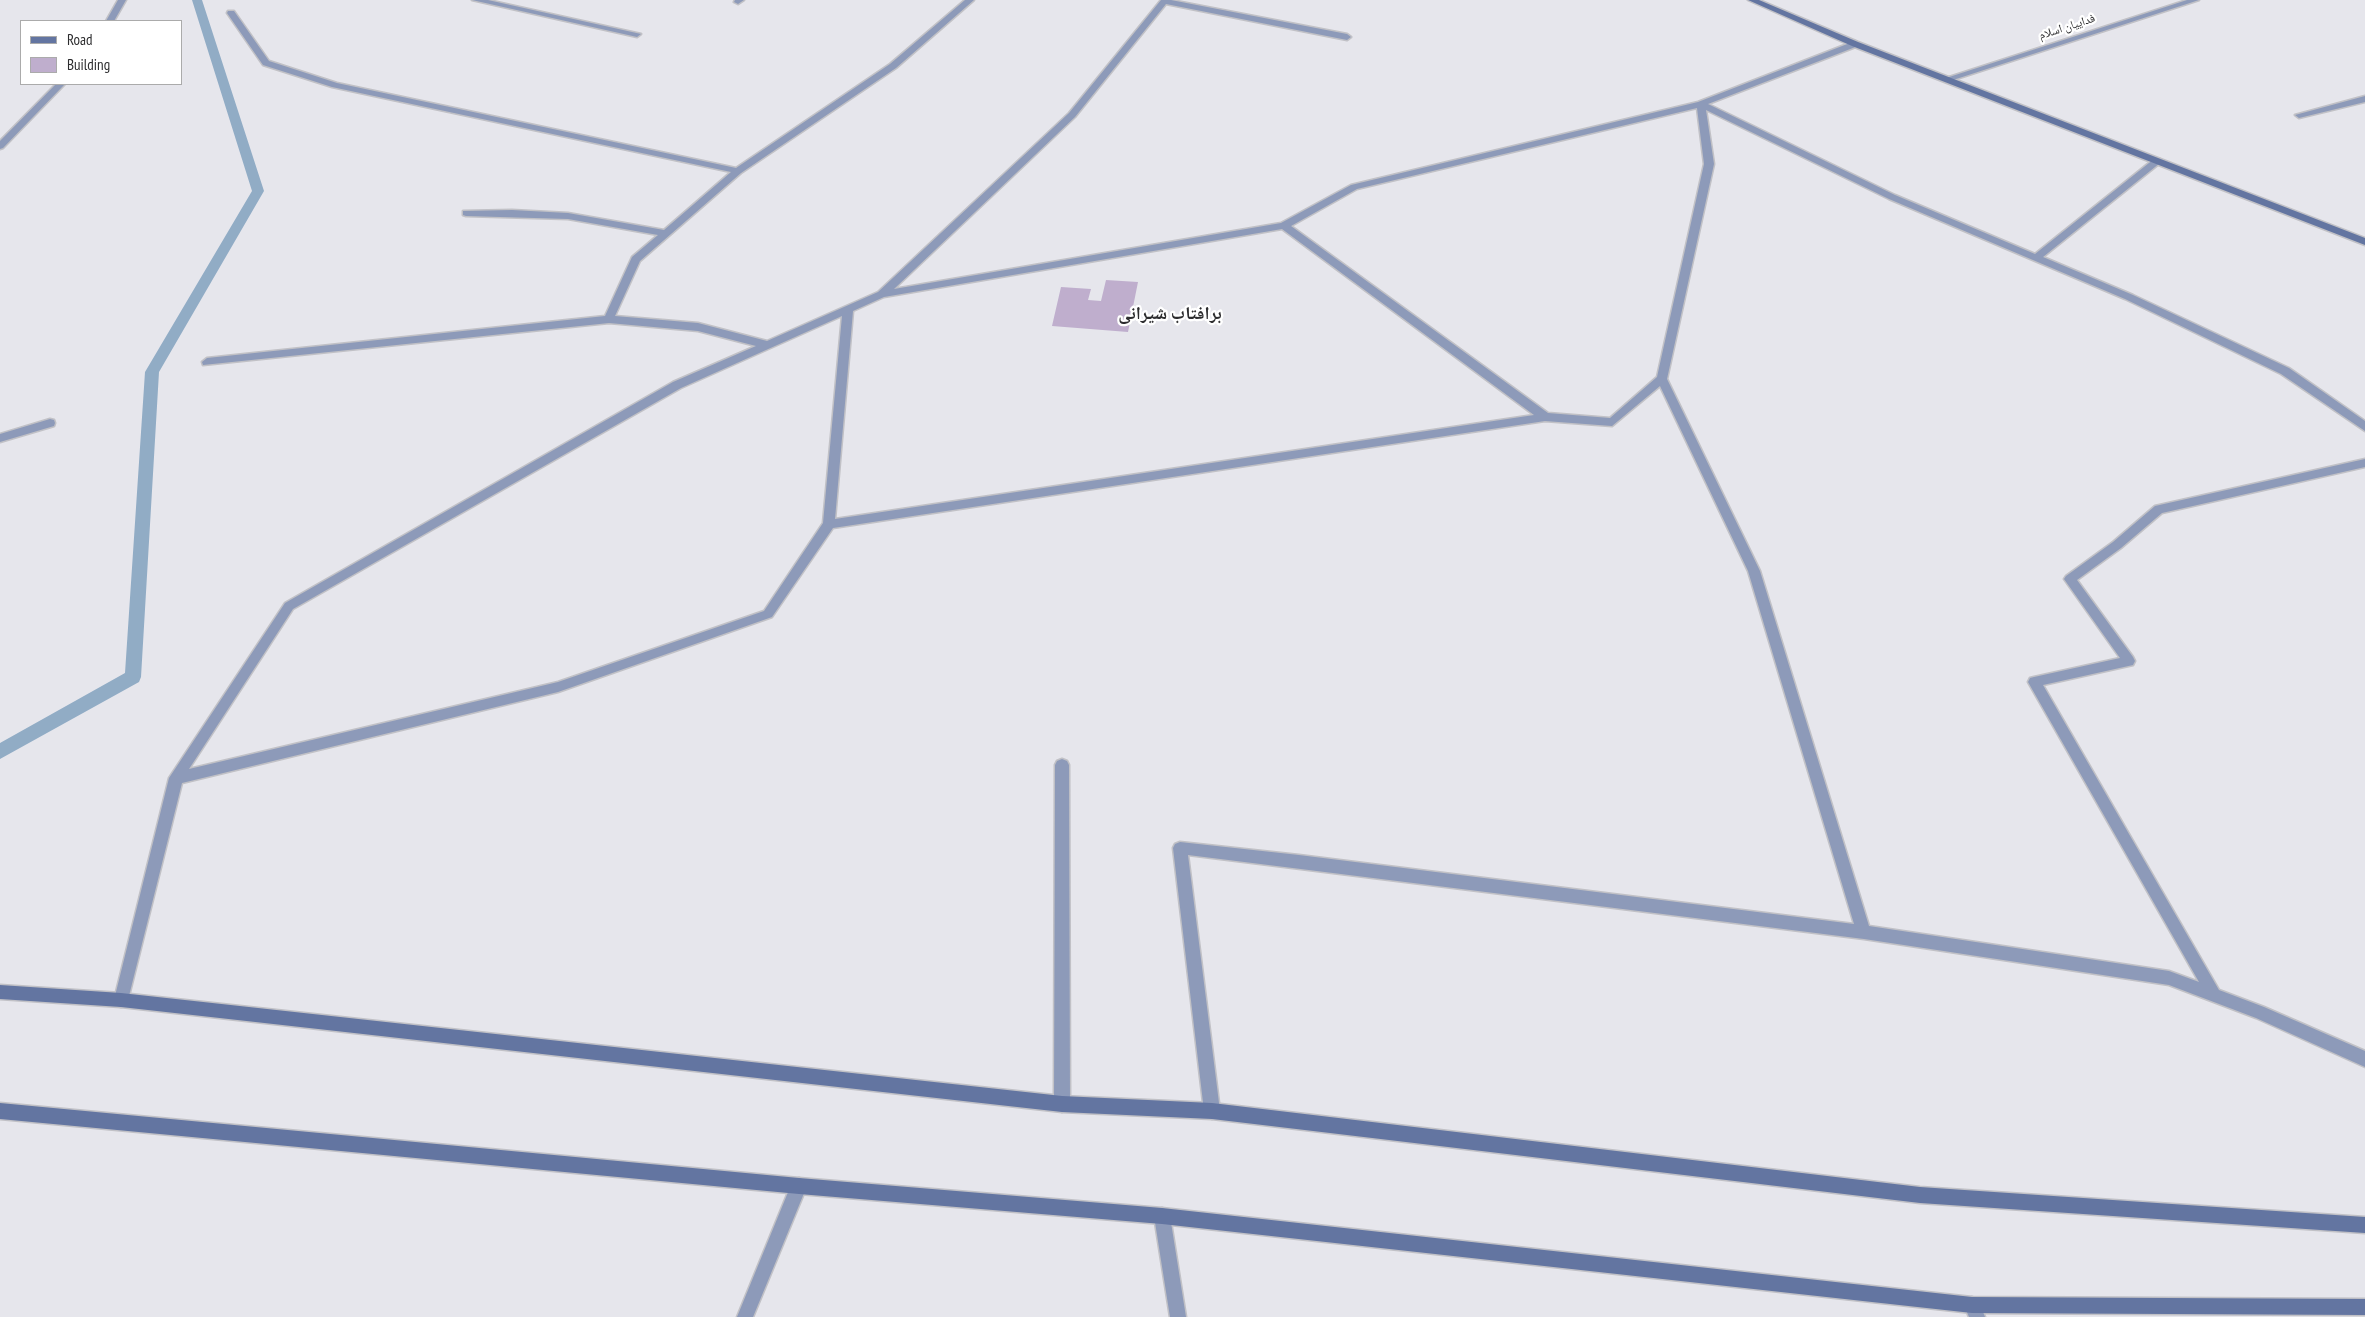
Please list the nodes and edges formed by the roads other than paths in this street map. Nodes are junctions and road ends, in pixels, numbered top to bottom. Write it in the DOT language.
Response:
graph roads {
  1 [pos="122,0"];
  2 [pos="476,0"];
  3 [pos="970,0"];
  4 [pos="1164,0"];
  5 [pos="1752,0"];
  6 [pos="2194,0"];
  7 [pos="491,1"];
  8 [pos="230,13"];
  9 [pos="111,20"];
  10 [pos="637,34"];
  11 [pos="1347,36"];
  12 [pos="1854,44"];
  13 [pos="1948,79"];
  14 [pos="60,85"];
  15 [pos="2365,99"];
  16 [pos="1701,104"];
  17 [pos="2299,115"];
  18 [pos="0,146"];
  19 [pos="2157,162"];
  20 [pos="738,170"];
  21 [pos="466,213"];
  22 [pos="1284,226"];
  23 [pos="666,233"];
  24 [pos="2365,242"];
  25 [pos="2036,258"];
  26 [pos="882,294"];
  27 [pos="848,309"];
  28 [pos="609,319"];
  29 [pos="768,345"];
  30 [pos="207,362"];
  31 [pos="1662,378"];
  32 [pos="1545,417"];
  33 [pos="50,423"];
  34 [pos="2365,427"];
  35 [pos="0,438"];
  36 [pos="2365,463"];
  37 [pos="829,524"];
  38 [pos="1062,765"];
  39 [pos="176,778"];
  40 [pos="1864,932"];
  41 [pos="0,992"];
  42 [pos="2214,995"];
  43 [pos="121,1000"];
  44 [pos="2365,1059"];
  45 [pos="1062,1104"];
  46 [pos="0,1111"];
  47 [pos="1212,1111"];
  48 [pos="800,1186"];
  49 [pos="1162,1216"];
  50 [pos="2365,1225"];
  51 [pos="2365,1307"];
  52 [pos="1974,1311"];
  53 [pos="745,1317"];
  54 [pos="1178,1317"];
  1 -- 9 [label="street"];
  2 -- 7 [label="street"];
  3 -- 20 [label="street"];
  4 -- 11 [label="street"];
  4 -- 26 [label="street"];
  5 -- 12 [label="main road"];
  6 -- 13 [label="street, فداییان اسلام"];
  7 -- 10 [label="street"];
  8 -- 20 [label="street"];
  12 -- 13 [label="main road"];
  12 -- 16 [label="street"];
  13 -- 19 [label="main road"];
  14 -- 18 [label="street"];
  15 -- 17 [label="street"];
  16 -- 22 [label="street"];
  16 -- 25 [label="street"];
  16 -- 31 [label="street"];
  19 -- 24 [label="main road"];
  19 -- 25 [label="street"];
  20 -- 23 [label="street"];
  21 -- 23 [label="street"];
  22 -- 26 [label="street"];
  22 -- 32 [label="street"];
  23 -- 28 [label="street"];
  25 -- 34 [label="street"];
  26 -- 27 [label="street"];
  27 -- 29 [label="street"];
  27 -- 37 [label="street"];
  28 -- 29 [label="street"];
  28 -- 30 [label="street"];
  29 -- 39 [label="street"];
  31 -- 32 [label="street"];
  31 -- 40 [label="street"];
  32 -- 37 [label="street"];
  33 -- 35 [label="street"];
  36 -- 42 [label="street"];
  37 -- 39 [label="street"];
  38 -- 45 [label="street"];
  39 -- 43 [label="street"];
  40 -- 42 [label="street"];
  40 -- 47 [label="street"];
  41 -- 43 [label="main road"];
  42 -- 44 [label="street"];
  43 -- 45 [label="main road"];
  45 -- 47 [label="main road"];
  46 -- 48 [label="main road"];
  47 -- 50 [label="main road"];
  48 -- 49 [label="main road"];
  48 -- 53 [label="street"];
  49 -- 52 [label="main road"];
  49 -- 54 [label="street"];
  51 -- 52 [label="main road"];
}
